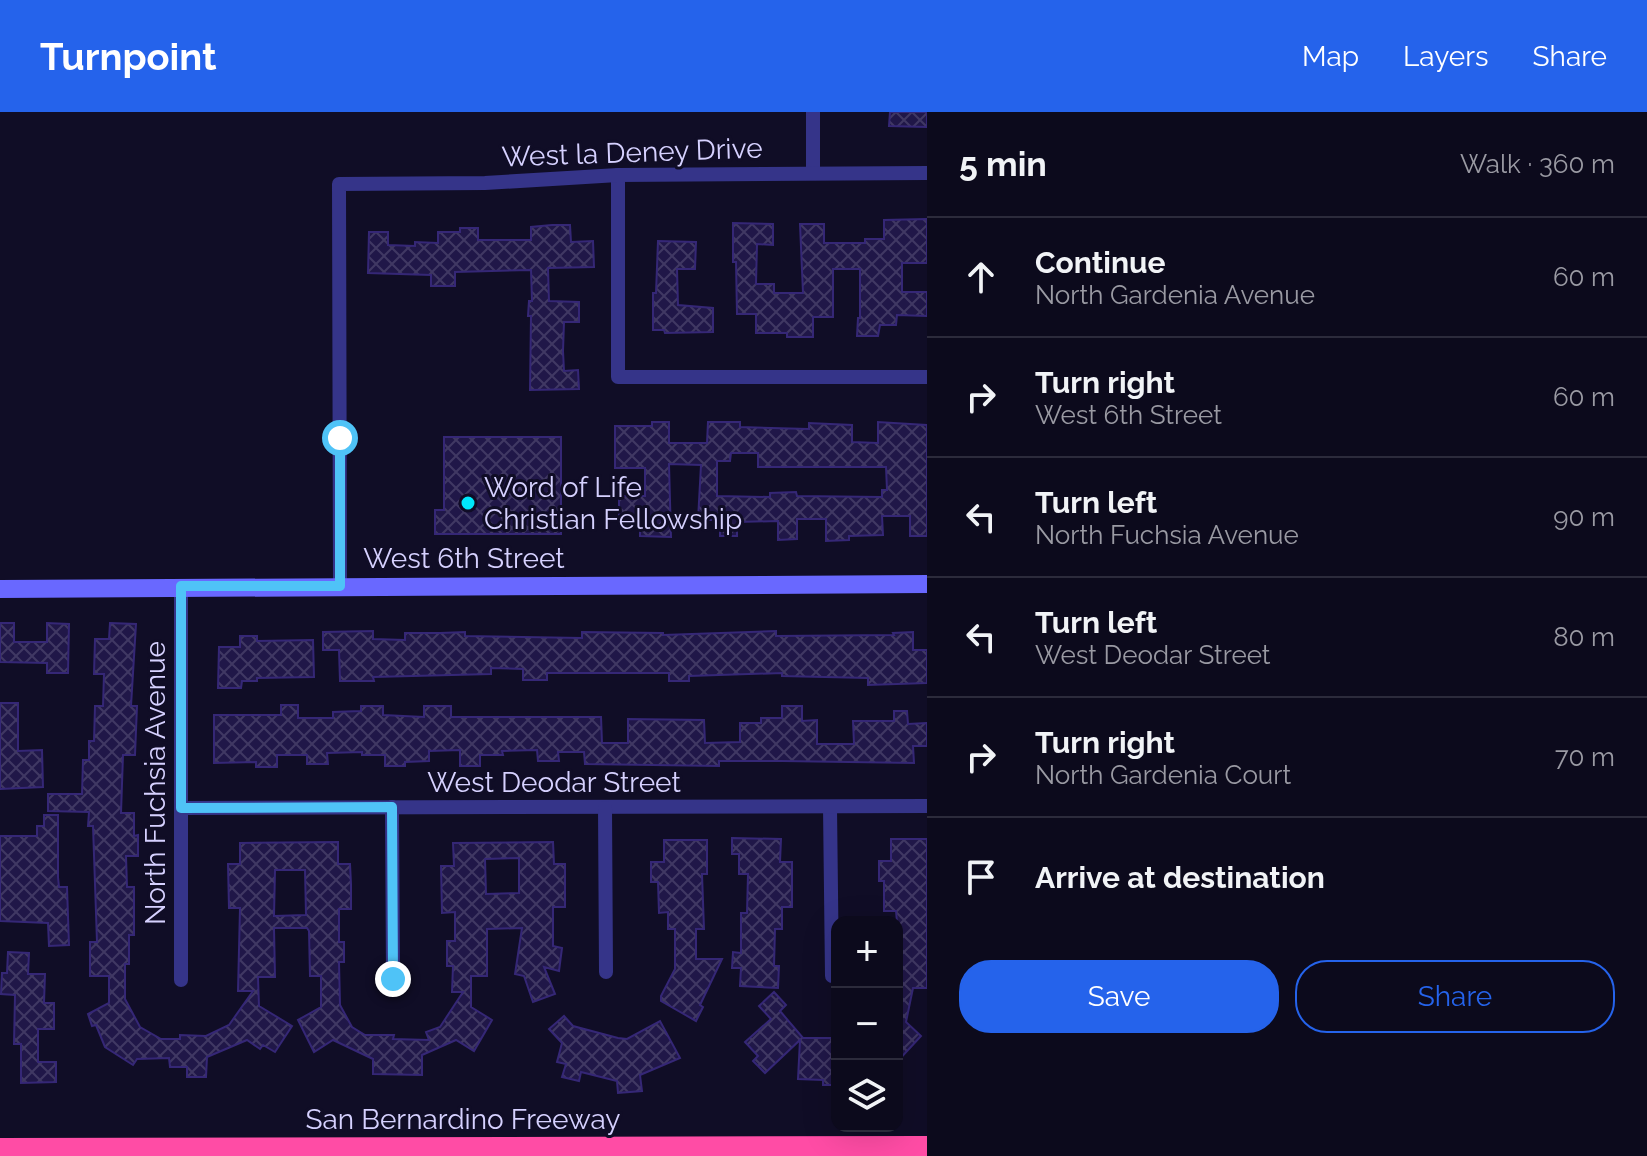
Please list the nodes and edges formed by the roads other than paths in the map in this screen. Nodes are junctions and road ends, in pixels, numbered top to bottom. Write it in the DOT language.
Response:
graph roads {
  1 [pos="813,112"];
  2 [pos="813,173"];
  3 [pos="927,173"];
  4 [pos="618,175"];
  5 [pos="927,377"];
  6 [pos="927,584"];
  7 [pos="181,586"];
  8 [pos="340,586"];
  9 [pos="0,589"];
  10 [pos="927,806"];
  11 [pos="392,807"];
  12 [pos="830,807"];
  13 [pos="181,808"];
  14 [pos="605,808"];
  15 [pos="831,916"];
  16 [pos="606,972"];
  17 [pos="393,979"];
  18 [pos="181,980"];
  19 [pos="0,1136"];
  20 [pos="927,1148"];
  21 [pos="0,1150"];
  22 [pos="66,1150"];
  1 -- 2 [label="street"];
  2 -- 3 [label="street, West la Deney Drive"];
  2 -- 4 [label="street, West la Deney Drive"];
  4 -- 5 [label="street"];
  4 -- 8 [label="street, West la Deney Drive"];
  6 -- 8 [label="street, West 6th Street"];
  7 -- 8 [label="street, West 6th Street"];
  7 -- 9 [label="street, West 6th Street"];
  7 -- 13 [label="street, North Fuchsia Avenue"];
  10 -- 12 [label="street, West Deodar Street"];
  11 -- 13 [label="street, West Deodar Street"];
  11 -- 14 [label="street, West Deodar Street"];
  11 -- 17 [label="street"];
  12 -- 14 [label="street, West Deodar Street"];
  12 -- 15 [label="street"];
  13 -- 18 [label="street, North Fuchsia Avenue"];
  14 -- 16 [label="street"];
  19 -- 22 [label="highway"];
  20 -- 22 [label="highway, San Bernardino Freeway"];
  21 -- 22 [label="highway, San Bernardino Freeway"];
}
